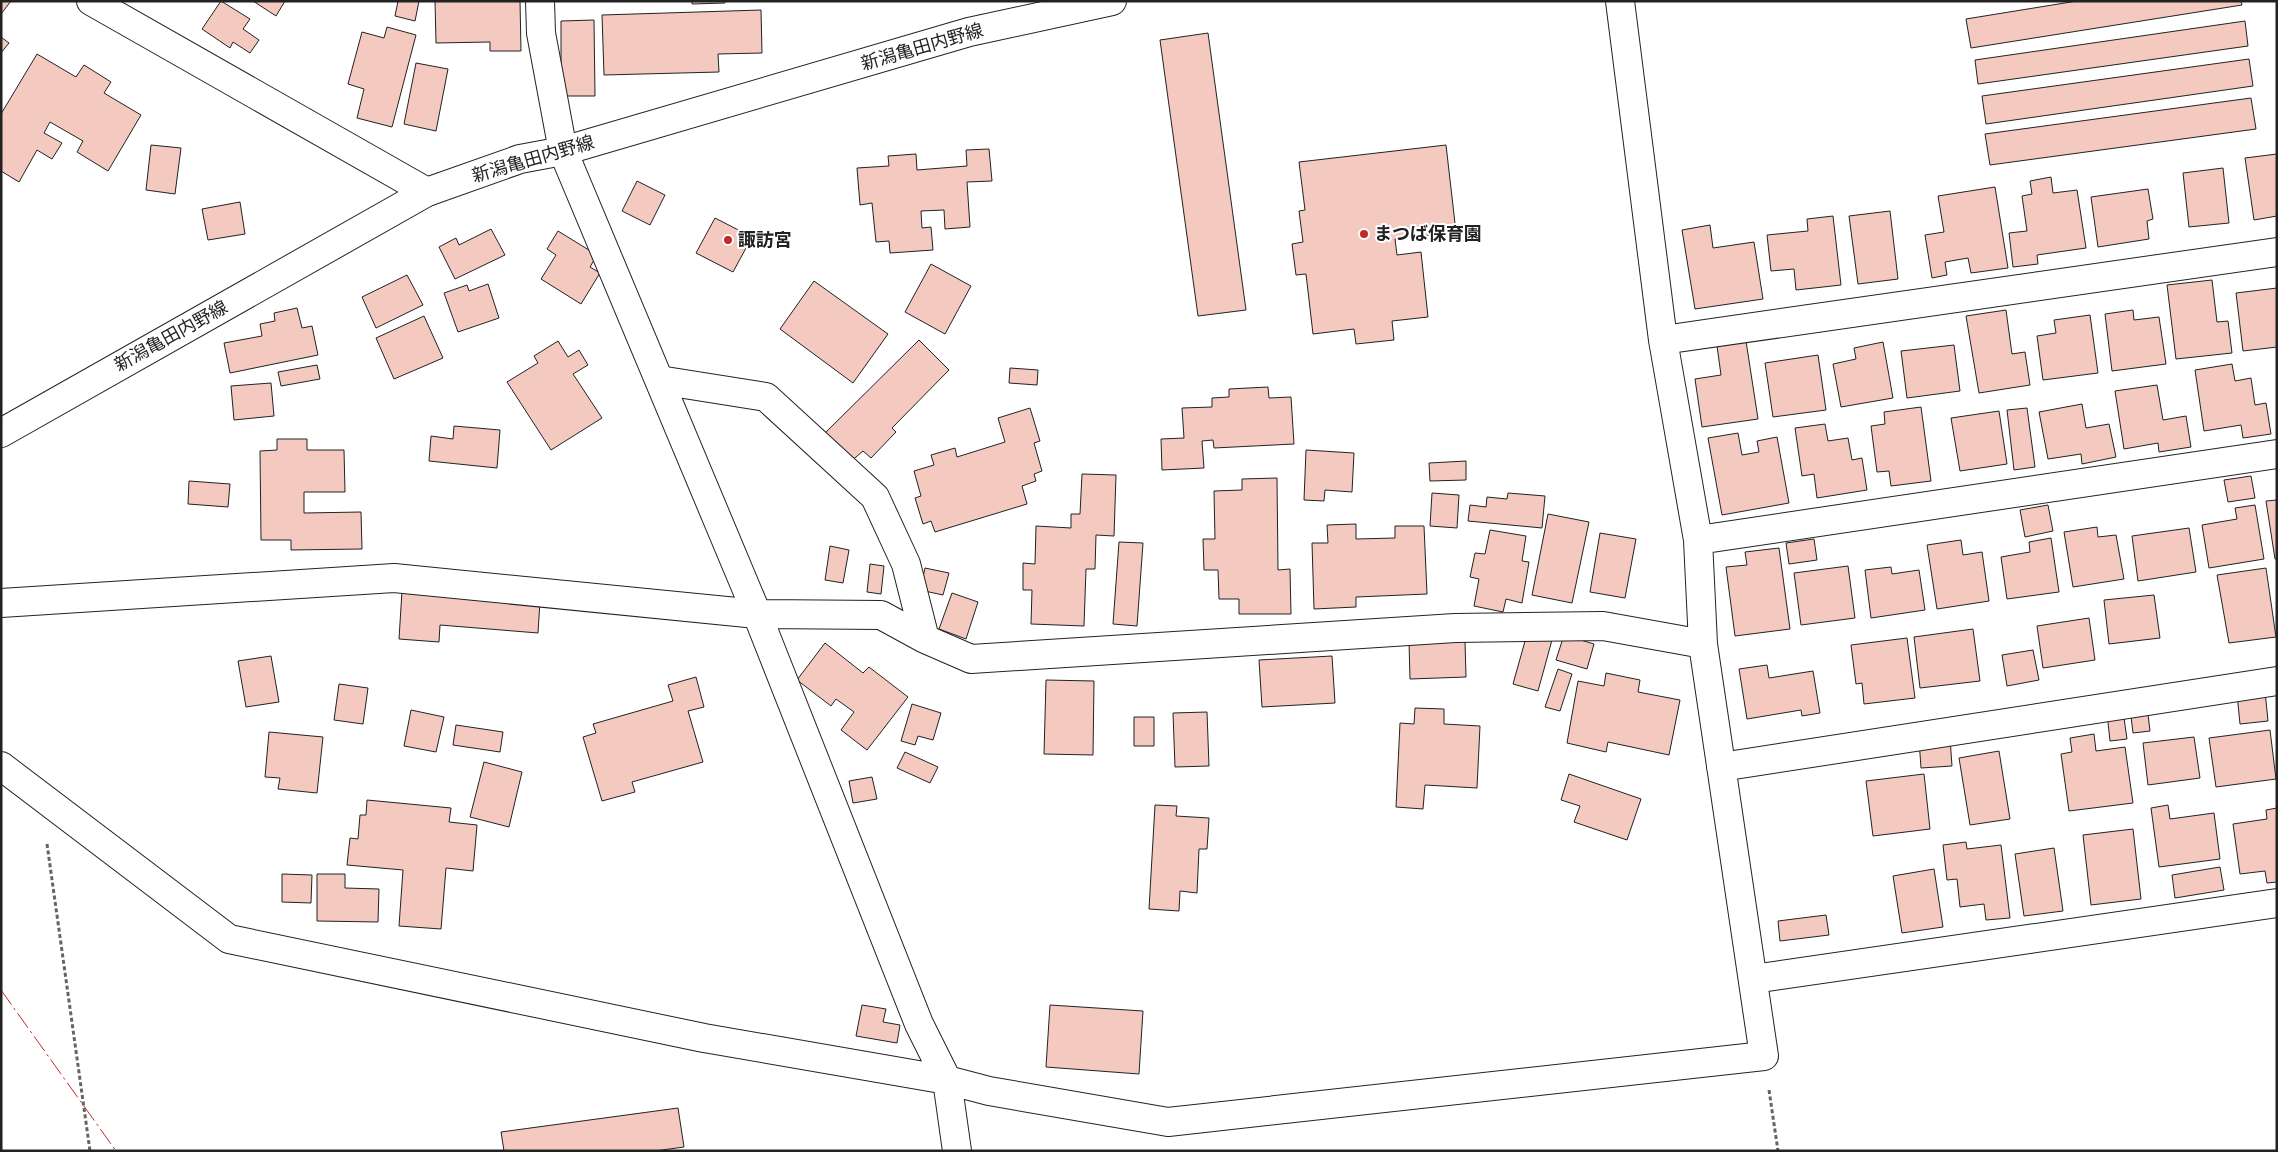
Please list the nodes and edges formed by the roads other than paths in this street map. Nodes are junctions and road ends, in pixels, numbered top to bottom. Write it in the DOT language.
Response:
graph roads {
  1 [pos="91,1"];
  2 [pos="540,1"];
  3 [pos="1112,1"];
  4 [pos="1620,1"];
  5 [pos="563,151"];
  6 [pos="426,192"];
  7 [pos="2277,252"];
  8 [pos="1663,340"];
  9 [pos="658,380"];
  10 [pos="1,433"];
  11 [pos="2277,454"];
  12 [pos="1698,540"];
  13 [pos="1,603"];
  14 [pos="757,614"];
  15 [pos="925,639"];
  16 [pos="1703,644"];
  17 [pos="2277,681"];
  18 [pos="1,766"];
  19 [pos="1720,767"];
  20 [pos="2277,903"];
  21 [pos="1752,979"];
  22 [pos="947,1080"];
  23 [pos="956,1151"];
  1 -- 6 [label="street"];
  2 -- 5 [label="street"];
  3 -- 5 [label="street, 新潟亀田内野線"];
  4 -- 8 [label="street"];
  5 -- 6 [label="street, 新潟亀田内野線"];
  5 -- 9 [label="street"];
  6 -- 10 [label="street, 新潟亀田内野線"];
  7 -- 8 [label="street"];
  8 -- 12 [label="street"];
  9 -- 14 [label="street"];
  9 -- 15 [label="street"];
  11 -- 12 [label="street"];
  12 -- 16 [label="street"];
  13 -- 14 [label="street"];
  14 -- 15 [label="street"];
  14 -- 22 [label="street"];
  15 -- 16 [label="street"];
  16 -- 19 [label="street"];
  17 -- 19 [label="street"];
  18 -- 22 [label="street"];
  19 -- 21 [label="street"];
  20 -- 21 [label="street"];
  21 -- 22 [label="street"];
  22 -- 23 [label="street"];
}
